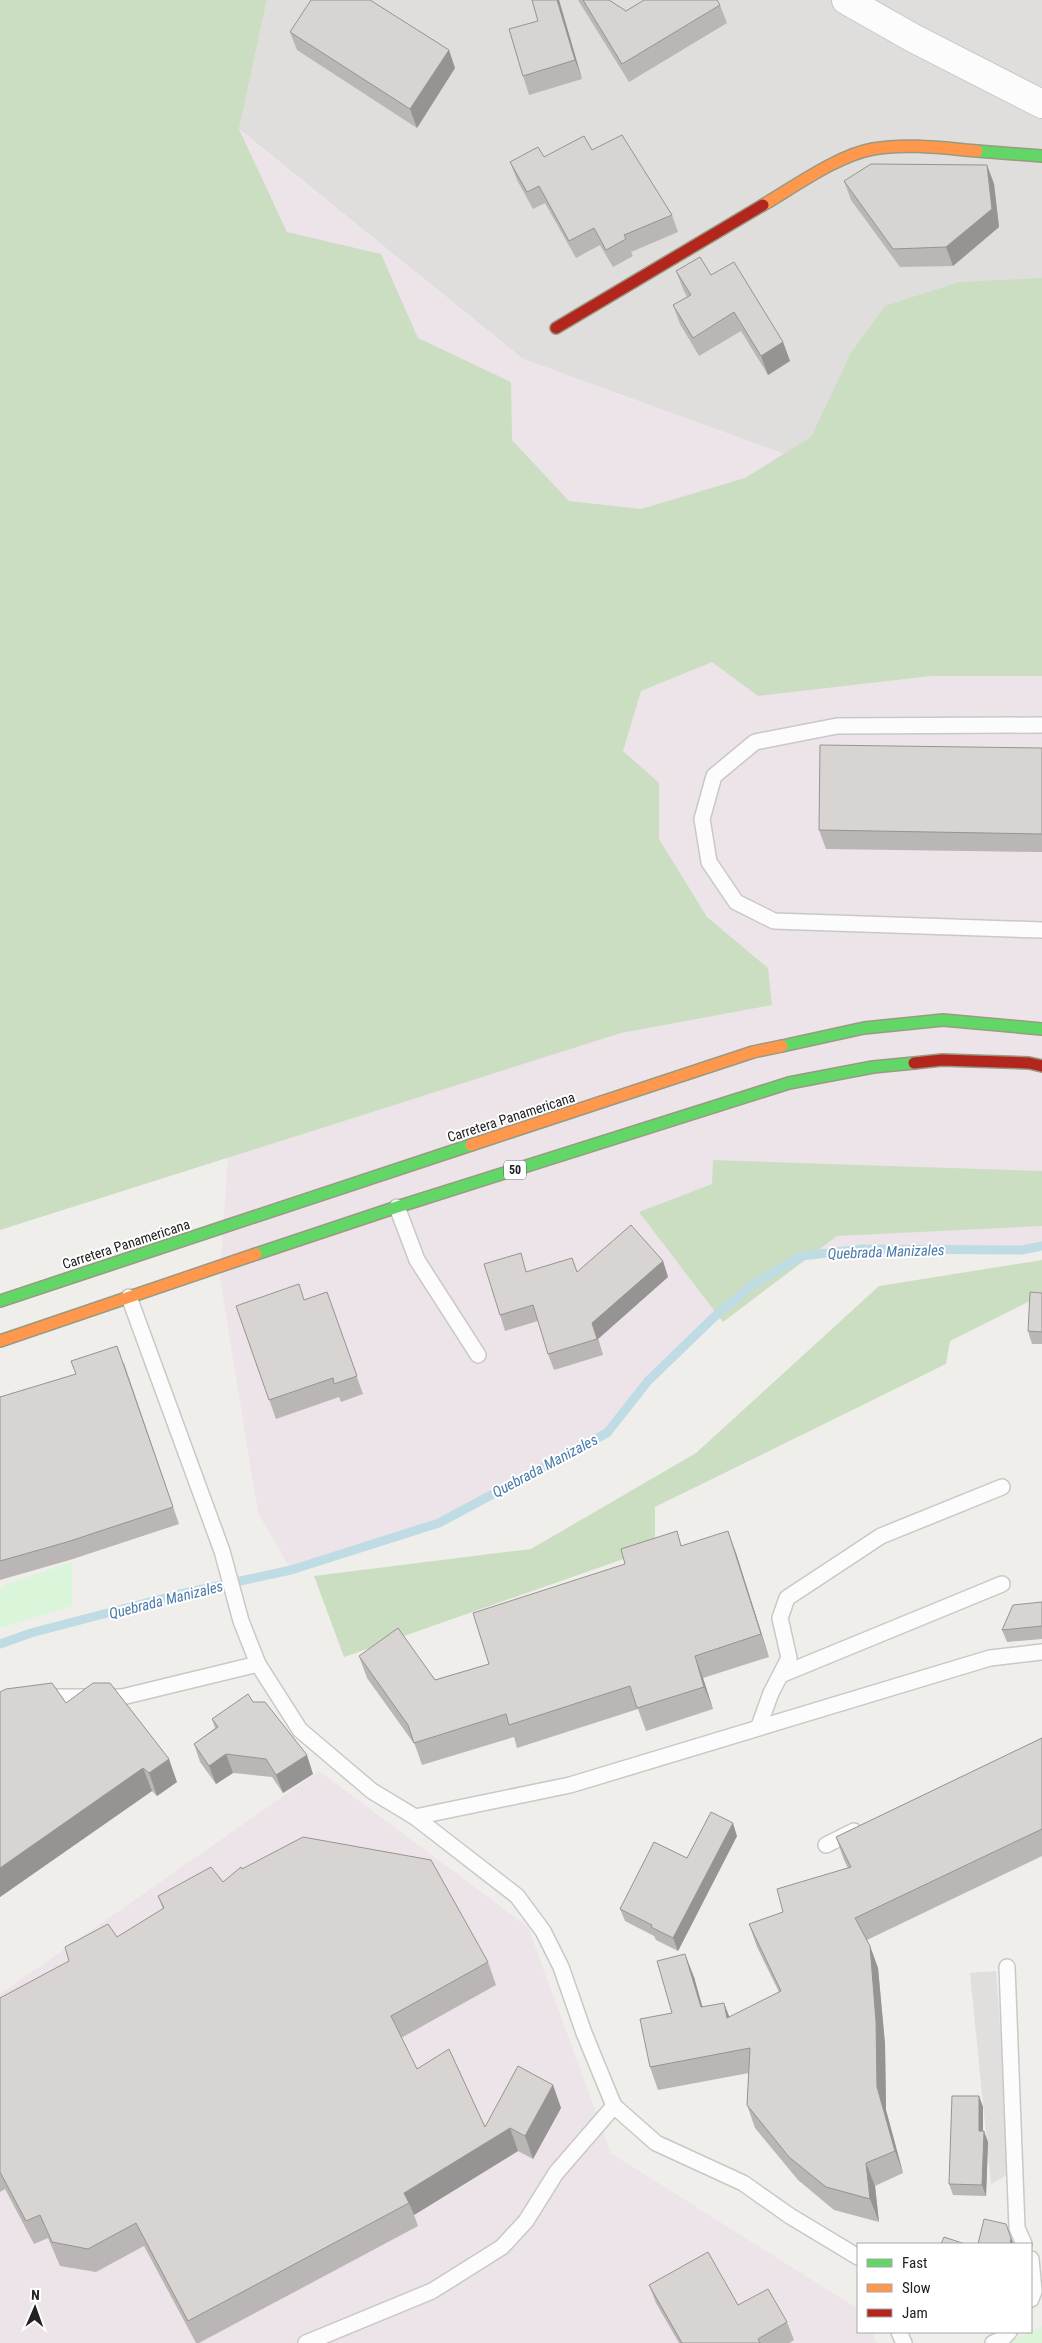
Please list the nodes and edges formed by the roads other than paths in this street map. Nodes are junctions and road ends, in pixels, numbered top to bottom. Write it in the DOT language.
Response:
graph roads {
  1 [pos="846,0"];
  2 [pos="1042,104"];
  3 [pos="1042,156"];
  4 [pos="556,328"];
  5 [pos="1042,726"];
  6 [pos="1042,930"];
  7 [pos="1042,1030"];
  8 [pos="1042,1066"];
  9 [pos="396,1207"];
  10 [pos="130,1297"];
  11 [pos="0,1301"];
  12 [pos="0,1341"];
  13 [pos="478,1355"];
  14 [pos="1002,1487"];
  15 [pos="1002,1584"];
  16 [pos="1042,1652"];
  17 [pos="258,1664"];
  18 [pos="782,1674"];
  19 [pos="26,1700"];
  20 [pos="759,1726"];
  21 [pos="415,1817"];
  22 [pos="871,1823"];
  23 [pos="826,1845"];
  24 [pos="1007,1967"];
  25 [pos="614,2106"];
  26 [pos="1024,2243"];
  27 [pos="857,2256"];
  28 [pos="1032,2266"];
  29 [pos="1036,2294"];
  30 [pos="1008,2333"];
  31 [pos="306,2343"];
  32 [pos="993,2343"];
  1 -- 2 [label="street"];
  3 -- 4 [label="main road"];
  5 -- 6 [label="lane"];
  7 -- 11 [label="main road, Carretera Panamericana"];
  8 -- 9 [label="main road, 50"];
  9 -- 10 [label="main road, 50"];
  9 -- 13 [label="lane"];
  10 -- 12 [label="main road, 50"];
  10 -- 17 [label="lane"];
  14 -- 18 [label="lane"];
  15 -- 18 [label="lane"];
  16 -- 20 [label="lane"];
  17 -- 19 [label="lane"];
  17 -- 21 [label="lane"];
  18 -- 20 [label="lane"];
  20 -- 21 [label="lane"];
  21 -- 25 [label="lane"];
  22 -- 23 [label="lane"];
  24 -- 26 [label="lane"];
  25 -- 27 [label="lane"];
  25 -- 31 [label="lane"];
  28 -- 29 [label="lane"];
  30 -- 32 [label="lane"];
}
